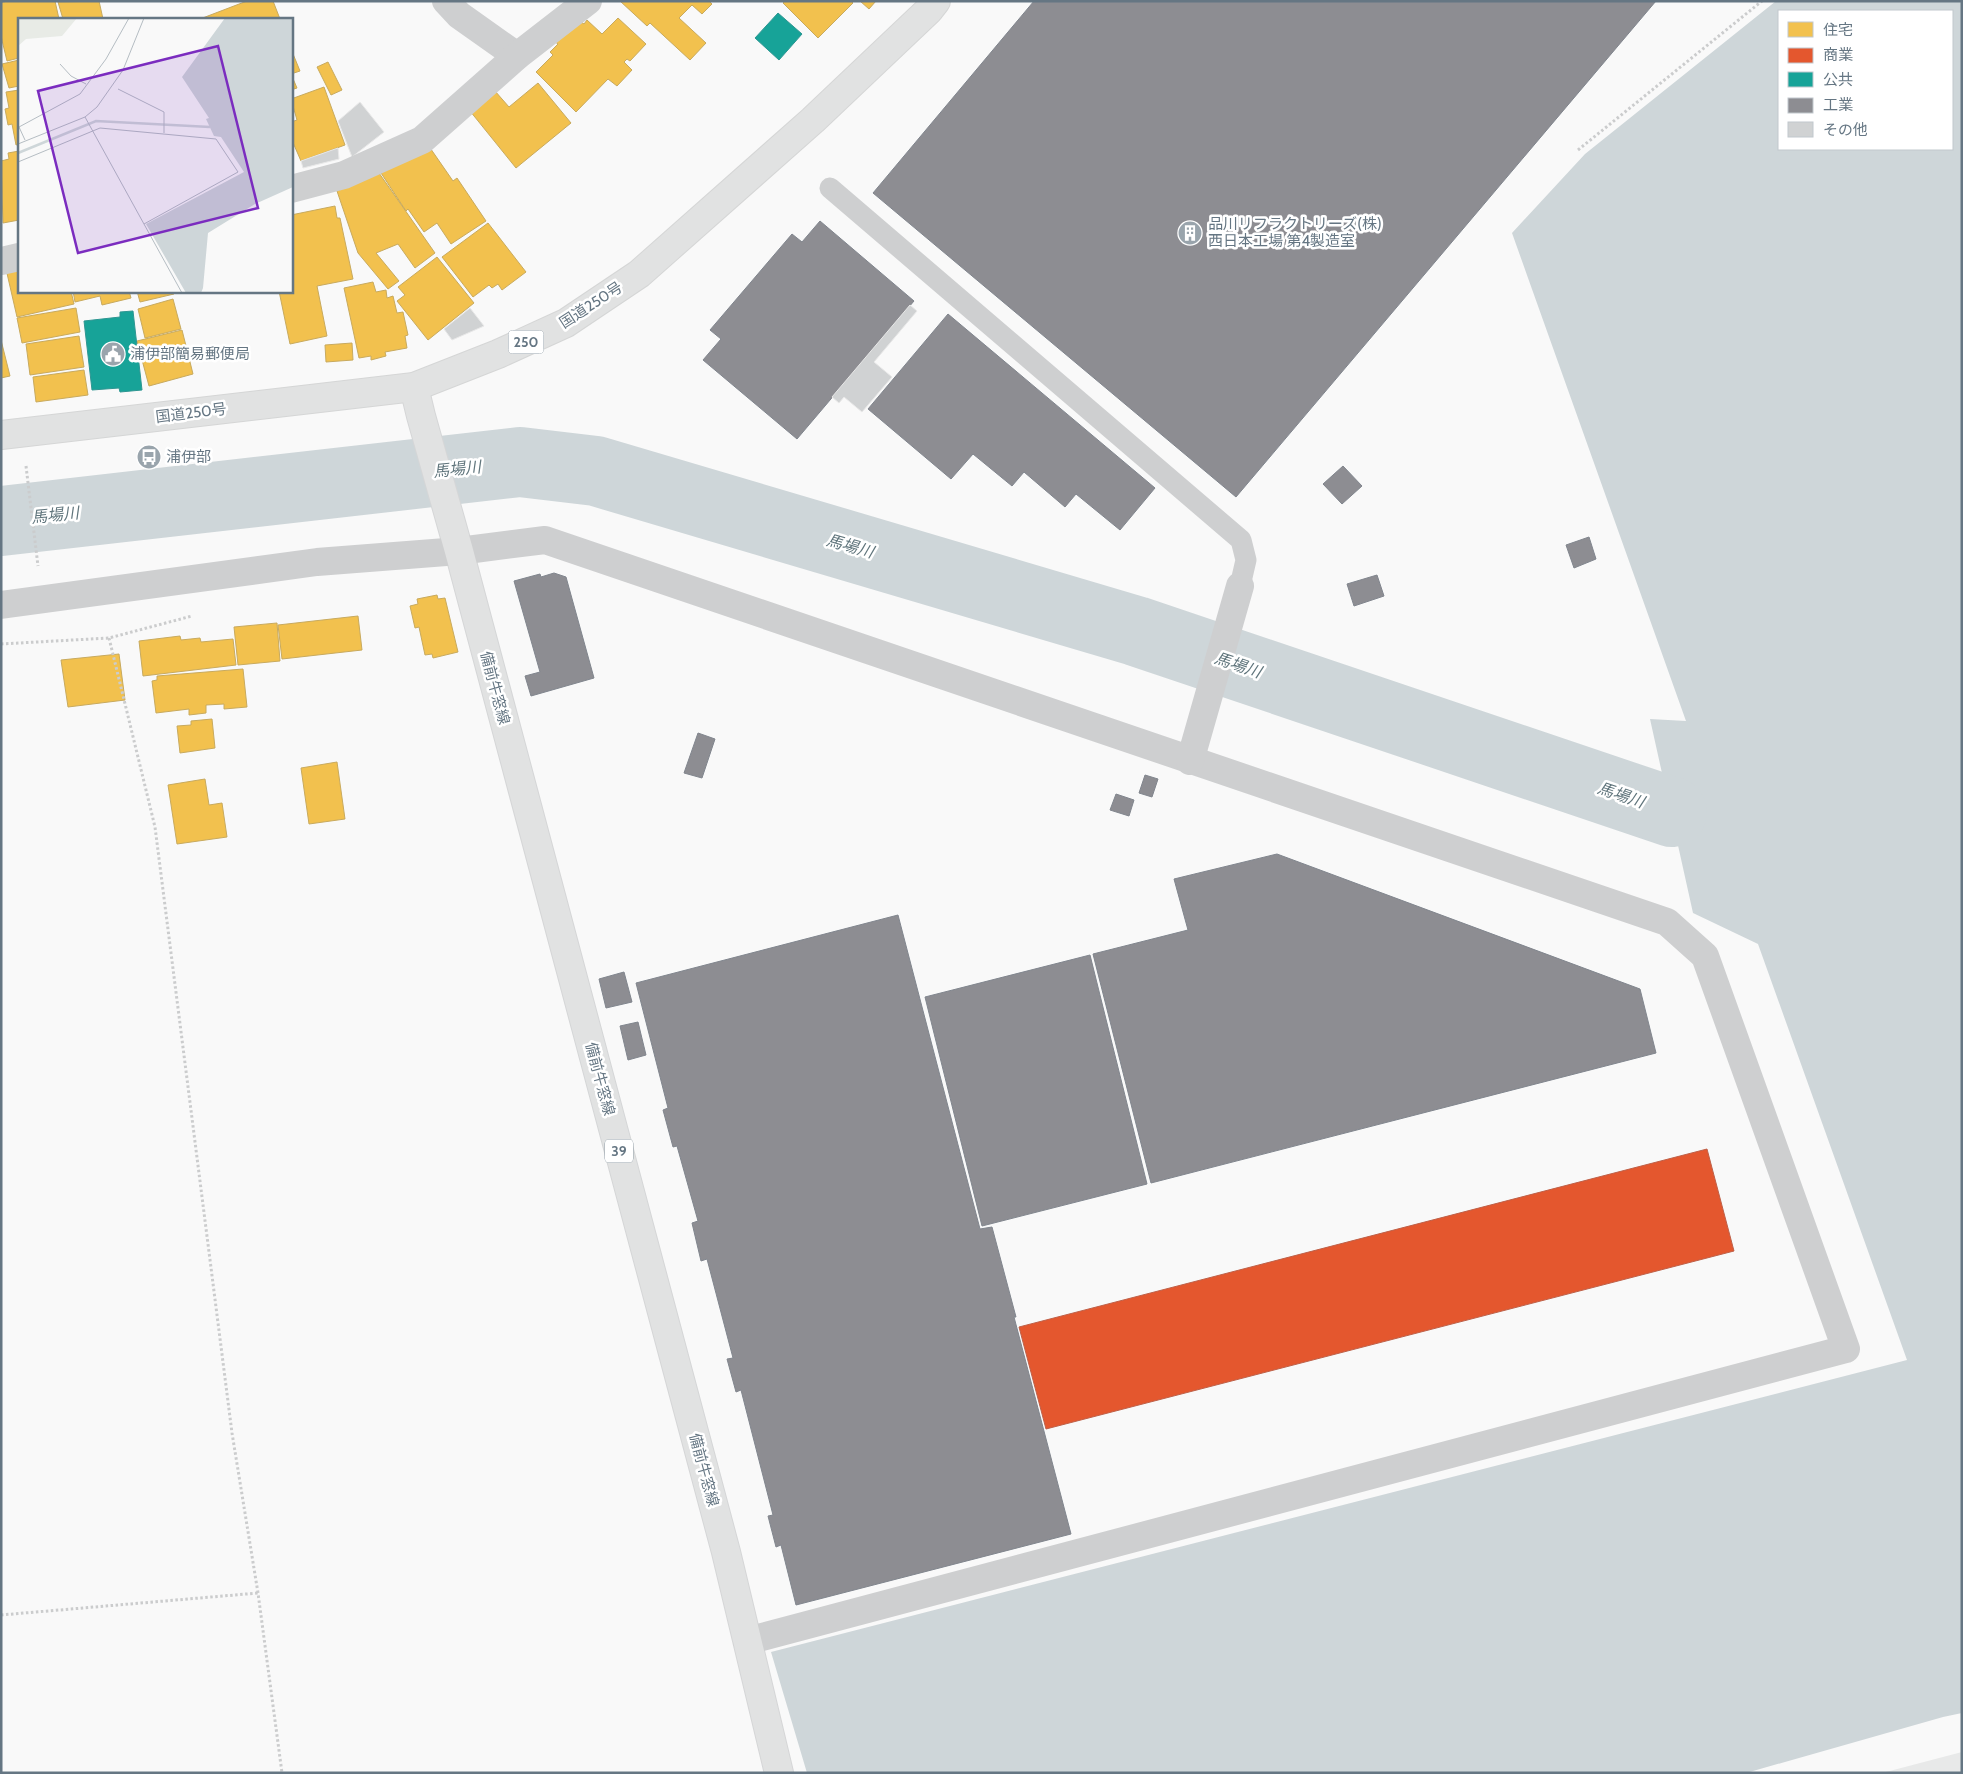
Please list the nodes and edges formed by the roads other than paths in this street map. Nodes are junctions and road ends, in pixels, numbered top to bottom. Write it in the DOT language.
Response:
graph roads {
  1 [pos="446,1"];
  2 [pos="588,1"];
  3 [pos="936,1"];
  4 [pos="517,56"];
  5 [pos="830,188"];
  6 [pos="292,189"];
  7 [pos="18,257"];
  8 [pos="1,261"];
  9 [pos="414,387"];
  10 [pos="1,435"];
  11 [pos="456,540"];
  12 [pos="1240,586"];
  13 [pos="1,605"];
  14 [pos="1192,752"];
  15 [pos="747,1641"];
  16 [pos="779,1773"];
  1 -- 4 [label="street"];
  2 -- 4 [label="street"];
  3 -- 9 [label="main road, 国道250号 / 250"];
  4 -- 6 [label="street"];
  5 -- 12 [label="lane"];
  7 -- 8 [label="street"];
  9 -- 10 [label="main road, 国道250号 / 250"];
  9 -- 11 [label="main road, 備前牛窓線 / 39"];
  11 -- 13 [label="street"];
  11 -- 14 [label="street"];
  11 -- 15 [label="main road, 備前牛窓線 / 39"];
  12 -- 14 [label="street"];
  14 -- 15 [label="street"];
  15 -- 16 [label="main road, 備前牛窓線 / 39"];
}
